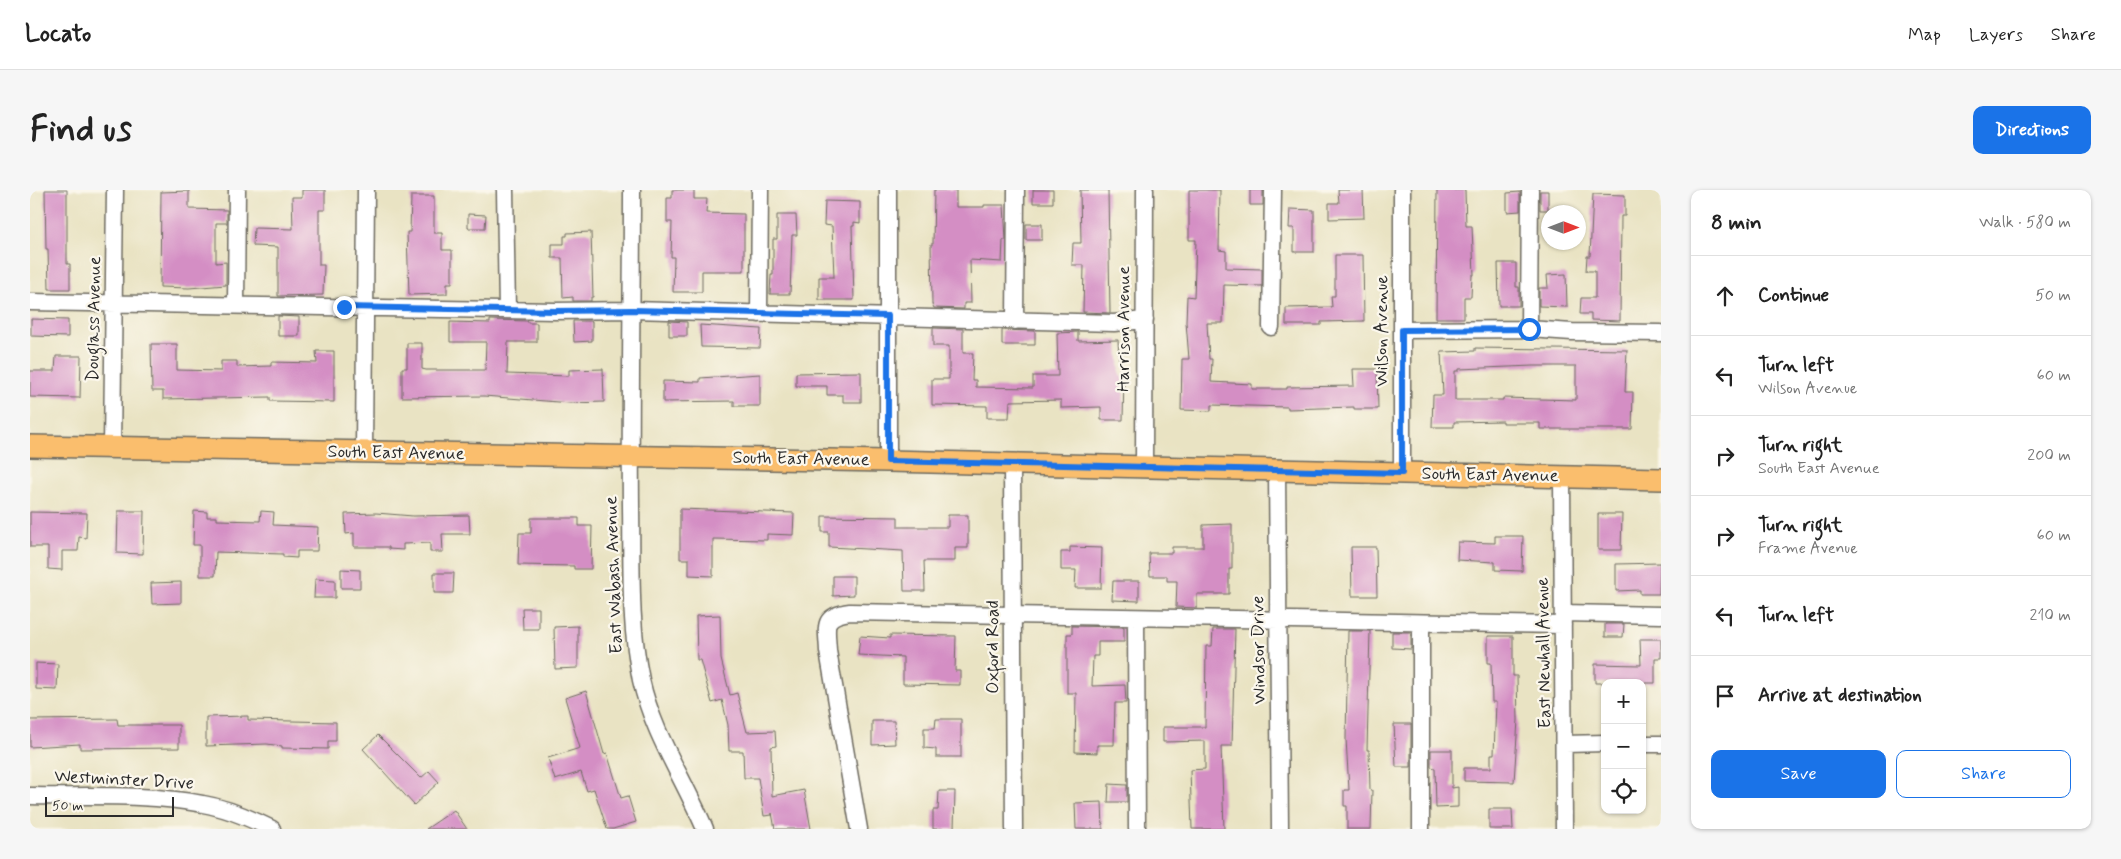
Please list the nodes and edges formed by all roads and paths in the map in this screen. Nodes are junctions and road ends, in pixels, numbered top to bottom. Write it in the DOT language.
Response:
graph roads {
  1 [pos="115,190"];
  2 [pos="237,190"];
  3 [pos="366,190"];
  4 [pos="505,190"];
  5 [pos="632,190"];
  6 [pos="760,190"];
  7 [pos="888,190"];
  8 [pos="1016,190"];
  9 [pos="1145,190"];
  10 [pos="1273,190"];
  11 [pos="1402,190"];
  12 [pos="1530,190"];
  13 [pos="30,302"];
  14 [pos="114,303"];
  15 [pos="236,305"];
  16 [pos="365,307"];
  17 [pos="507,310"];
  18 [pos="632,310"];
  19 [pos="759,314"];
  20 [pos="888,316"];
  21 [pos="1145,320"];
  22 [pos="1015,321"];
  23 [pos="1272,327"];
  24 [pos="1529,329"];
  25 [pos="1402,330"];
  26 [pos="1661,333"];
  27 [pos="30,446"];
  28 [pos="112,448"];
  29 [pos="364,452"];
  30 [pos="630,456"];
  31 [pos="888,461"];
  32 [pos="1012,464"];
  33 [pos="1144,467"];
  34 [pos="1277,470"];
  35 [pos="1402,473"];
  36 [pos="1562,476"];
  37 [pos="1661,479"];
  38 [pos="1012,615"];
  39 [pos="1661,616"];
  40 [pos="1136,618"];
  41 [pos="1563,619"];
  42 [pos="1279,621"];
  43 [pos="1421,624"];
  44 [pos="1601,743"];
  45 [pos="1565,744"];
  46 [pos="1646,744"];
  47 [pos="1661,744"];
  48 [pos="30,796"];
  49 [pos="272,829"];
  50 [pos="705,829"];
  51 [pos="859,829"];
  52 [pos="1014,829"];
  53 [pos="1138,829"];
  54 [pos="1280,829"];
  55 [pos="1421,829"];
  56 [pos="1564,829"];
  1 -- 14 [label="street, Douglass Avenue"];
  2 -- 15 [label="street"];
  3 -- 16 [label="street"];
  4 -- 17 [label="street"];
  5 -- 18 [label="street, East Wabash Avenue"];
  6 -- 19 [label="street"];
  7 -- 20 [label="street"];
  8 -- 22 [label="street"];
  9 -- 21 [label="street, Harrison Avenue"];
  10 -- 23 [label="street"];
  11 -- 25 [label="street, Wilson Avenue"];
  12 -- 24 [label="street"];
  13 -- 14 [label="street"];
  14 -- 15 [label="street"];
  14 -- 28 [label="street, Douglass Avenue"];
  15 -- 16 [label="street"];
  16 -- 17 [label="street"];
  16 -- 29 [label="street"];
  17 -- 18 [label="street"];
  18 -- 19 [label="street"];
  18 -- 30 [label="street, East Wabash Avenue"];
  19 -- 20 [label="street"];
  20 -- 22 [label="street"];
  20 -- 31 [label="street"];
  21 -- 22 [label="street"];
  21 -- 33 [label="street, Harrison Avenue"];
  24 -- 25 [label="street"];
  24 -- 26 [label="street"];
  25 -- 35 [label="street, Wilson Avenue"];
  27 -- 28 [label="main road, South East Avenue"];
  28 -- 29 [label="main road, South East Avenue"];
  29 -- 30 [label="main road, South East Avenue"];
  30 -- 31 [label="main road, South East Avenue"];
  30 -- 50 [label="street, East Wabash Avenue"];
  31 -- 32 [label="main road, South East Avenue"];
  32 -- 33 [label="main road, South East Avenue"];
  32 -- 38 [label="street, Oxford Road"];
  33 -- 34 [label="main road, South East Avenue"];
  34 -- 35 [label="main road, South East Avenue"];
  34 -- 42 [label="street, Windsor Drive"];
  35 -- 36 [label="main road, South East Avenue"];
  36 -- 37 [label="main road, South East Avenue"];
  36 -- 41 [label="street, East Newhall Avenue"];
  38 -- 40 [label="street"];
  38 -- 51 [label="street"];
  38 -- 52 [label="street, Oxford Road"];
  39 -- 41 [label="street"];
  40 -- 42 [label="street"];
  40 -- 53 [label="street"];
  41 -- 43 [label="street"];
  41 -- 45 [label="street, East Newhall Avenue"];
  42 -- 43 [label="street"];
  42 -- 54 [label="street, Windsor Drive"];
  43 -- 55 [label="street"];
  44 -- 45 [label="street"];
  45 -- 56 [label="street, East Newhall Avenue"];
  46 -- 47 [label="street"];
  48 -- 49 [label="street, Westminster Drive"];
}
